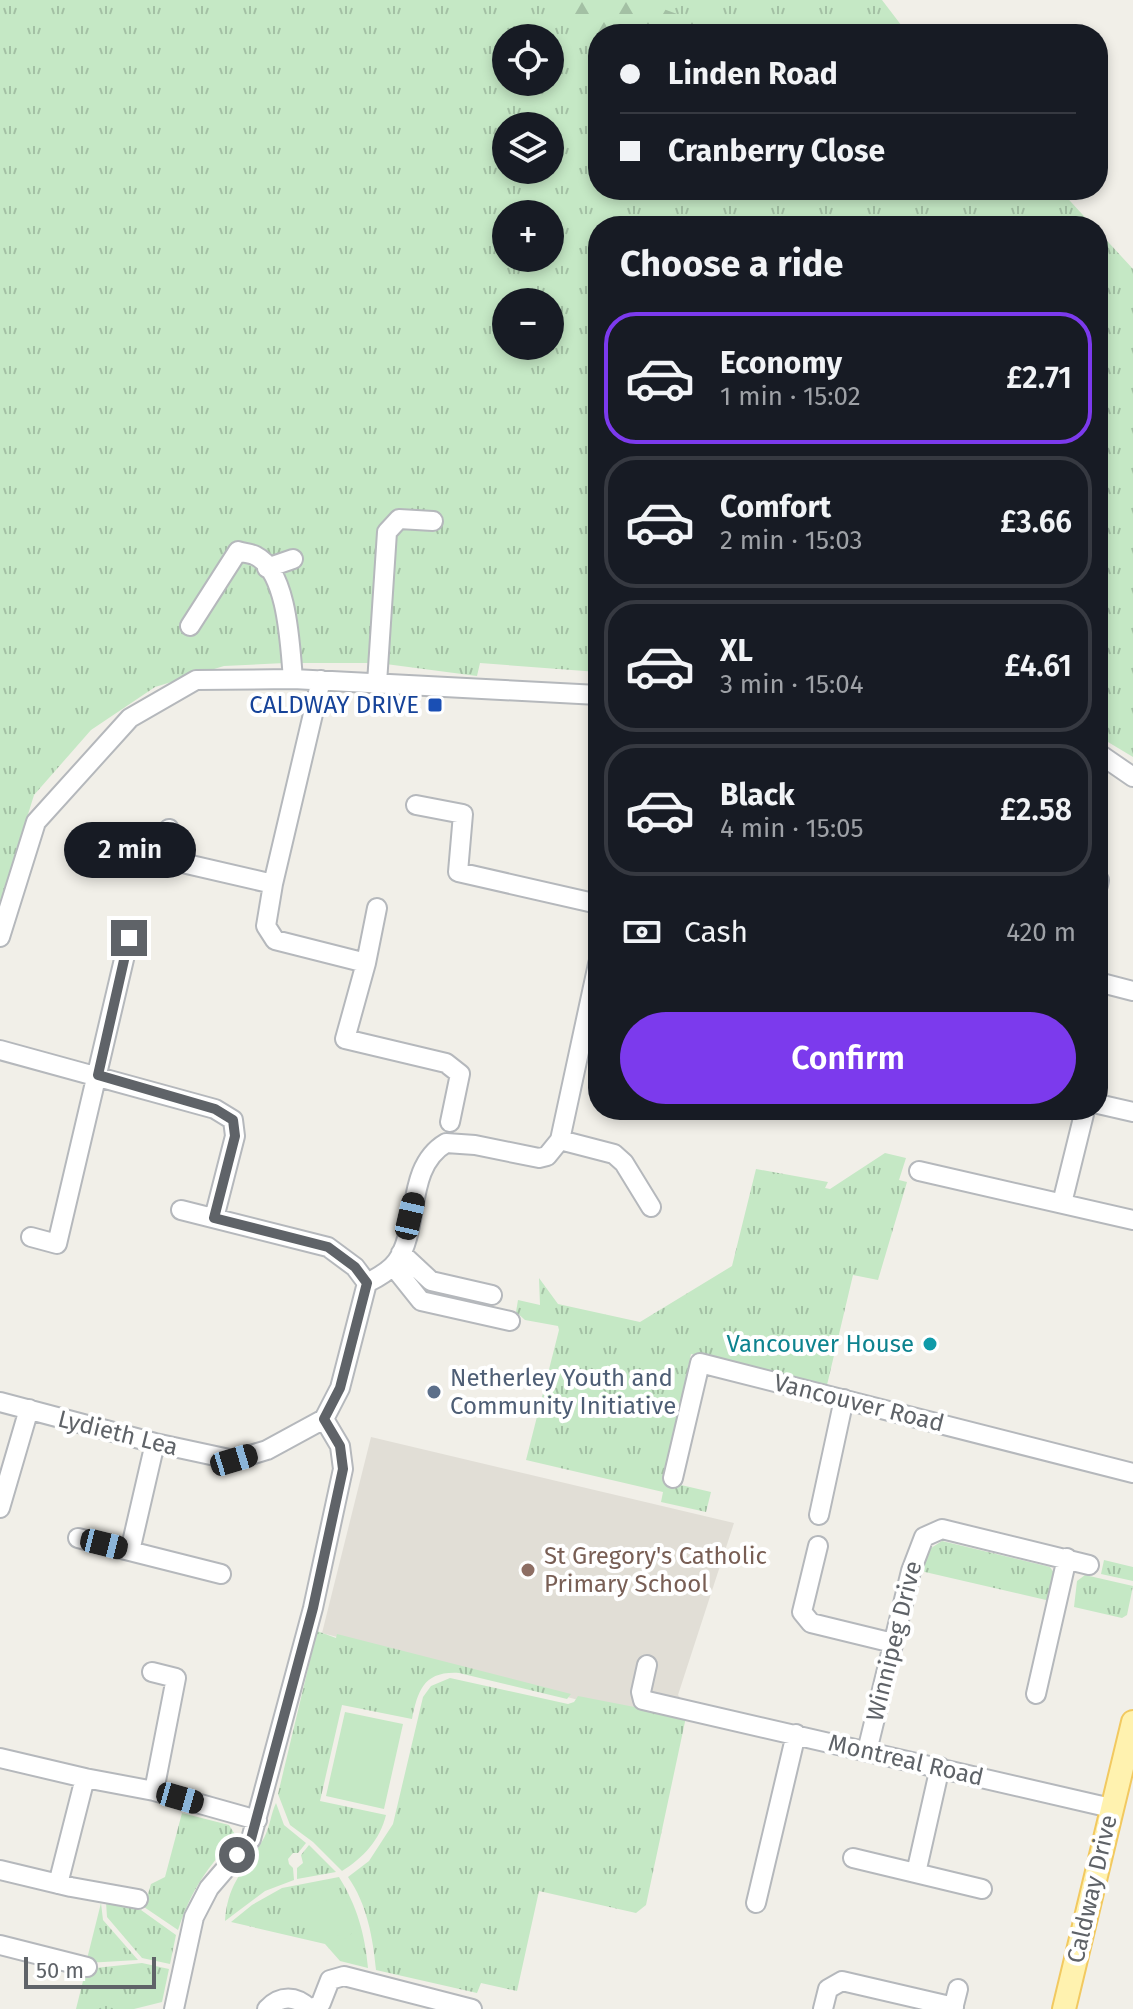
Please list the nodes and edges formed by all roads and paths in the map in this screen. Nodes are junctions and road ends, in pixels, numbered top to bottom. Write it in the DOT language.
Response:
graph roads {
  1 [pos="433,521"];
  2 [pos="293,559"];
  3 [pos="267,568"];
  4 [pos="190,626"];
  5 [pos="293,679"];
  6 [pos="321,680"];
  7 [pos="377,683"];
  8 [pos="588,694"];
  9 [pos="1108,760"];
  10 [pos="1133,777"];
  11 [pos="416,805"];
  12 [pos="169,829"];
  13 [pos="273,884"];
  14 [pos="588,902"];
  15 [pos="377,908"];
  16 [pos="0,937"];
  17 [pos="129,938"];
  18 [pos="366,963"];
  19 [pos="1108,985"];
  20 [pos="1133,991"];
  21 [pos="588,1023"];
  22 [pos="0,1050"];
  23 [pos="98,1075"];
  24 [pos="1108,1106"];
  25 [pos="1133,1112"];
  26 [pos="1083,1120"];
  27 [pos="450,1122"];
  28 [pos="560,1140"];
  29 [pos="919,1171"];
  30 [pos="1062,1203"];
  31 [pos="651,1207"];
  32 [pos="181,1210"];
  33 [pos="214,1218"];
  34 [pos="1133,1220"];
  35 [pos="31,1237"];
  36 [pos="397,1259"];
  37 [pos="367,1283"];
  38 [pos="492,1295"];
  39 [pos="510,1321"];
  40 [pos="844,1399"];
  41 [pos="0,1402"];
  42 [pos="29,1409"];
  43 [pos="324,1419"];
  44 [pos="155,1443"];
  45 [pos="1133,1473"];
  46 [pos="673,1478"];
  47 [pos="0,1508"];
  48 [pos="819,1515"];
  49 [pos="78,1538"];
  50 [pos="818,1546"];
  51 [pos="130,1551"];
  52 [pos="1067,1558"];
  53 [pos="1089,1565"];
  54 [pos="221,1574"];
  55 [pos="893,1643"];
  56 [pos="647,1665"];
  57 [pos="152,1672"];
  58 [pos="1036,1694"];
  59 [pos="1133,1722"];
  60 [pos="796,1734"];
  61 [pos="867,1751"];
  62 [pos="0,1758"];
  63 [pos="940,1767"];
  64 [pos="85,1778"];
  65 [pos="154,1791"];
  66 [pos="1111,1808"];
  67 [pos="257,1820"];
  68 [pos="853,1858"];
  69 [pos="0,1870"];
  70 [pos="916,1873"];
  71 [pos="58,1884"];
  72 [pos="982,1889"];
  73 [pos="138,1899"];
  74 [pos="756,1903"];
  75 [pos="0,1945"];
  76 [pos="87,1967"];
  77 [pos="955,2001"];
  78 [pos="174,2009"];
  79 [pos="267,2009"];
  80 [pos="312,2009"];
  81 [pos="472,2009"];
  82 [pos="823,2009"];
  83 [pos="1064,2009"];
  1 -- 7 [label="street"];
  2 -- 3 [label="street"];
  3 -- 4 [label="street"];
  3 -- 5 [label="street"];
  5 -- 6 [label="street"];
  5 -- 16 [label="street"];
  6 -- 7 [label="street"];
  6 -- 13 [label="street"];
  7 -- 8 [label="street"];
  9 -- 10 [label="street"];
  11 -- 14 [label="street"];
  12 -- 13 [label="street"];
  13 -- 18 [label="street"];
  15 -- 18 [label="street"];
  17 -- 23 [label="street"];
  18 -- 27 [label="street"];
  19 -- 20 [label="street"];
  21 -- 28 [label="street"];
  22 -- 23 [label="street"];
  23 -- 33 [label="street"];
  23 -- 35 [label="street"];
  24 -- 25 [label="street"];
  26 -- 30 [label="street"];
  28 -- 31 [label="street"];
  28 -- 36 [label="street"];
  29 -- 30 [label="street"];
  30 -- 34 [label="street"];
  32 -- 33 [label="street"];
  33 -- 37 [label="street"];
  36 -- 37 [label="street"];
  36 -- 38 [label="street"];
  36 -- 39 [label="street"];
  37 -- 43 [label="street"];
  40 -- 45 [label="street, Vancouver Road"];
  40 -- 46 [label="street, Vancouver Road"];
  40 -- 48 [label="street"];
  41 -- 42 [label="street, Lydieth Lea"];
  42 -- 44 [label="street, Lydieth Lea"];
  42 -- 47 [label="street"];
  43 -- 44 [label="street, Lydieth Lea"];
  43 -- 67 [label="street"];
  44 -- 51 [label="street"];
  49 -- 51 [label="street"];
  50 -- 55 [label="street"];
  51 -- 54 [label="street"];
  52 -- 53 [label="street, Winnipeg Drive"];
  52 -- 55 [label="street, Winnipeg Drive"];
  52 -- 58 [label="street"];
  55 -- 61 [label="street, Winnipeg Drive"];
  56 -- 60 [label="street, Montreal Road"];
  57 -- 65 [label="street"];
  59 -- 66 [label="main road, Caldway Drive"];
  60 -- 61 [label="street, Montreal Road"];
  60 -- 74 [label="street"];
  61 -- 63 [label="street, Montreal Road"];
  62 -- 64 [label="street"];
  63 -- 66 [label="street, Montreal Road"];
  63 -- 70 [label="street"];
  64 -- 65 [label="street"];
  64 -- 71 [label="street"];
  65 -- 67 [label="street"];
  66 -- 83 [label="main road, Caldway Drive"];
  67 -- 78 [label="street"];
  68 -- 70 [label="street"];
  69 -- 71 [label="street"];
  70 -- 72 [label="street"];
  71 -- 73 [label="street"];
  75 -- 76 [label="street"];
  77 -- 82 [label="street"];
  79 -- 80 [label="street"];
  80 -- 81 [label="street"];
}
